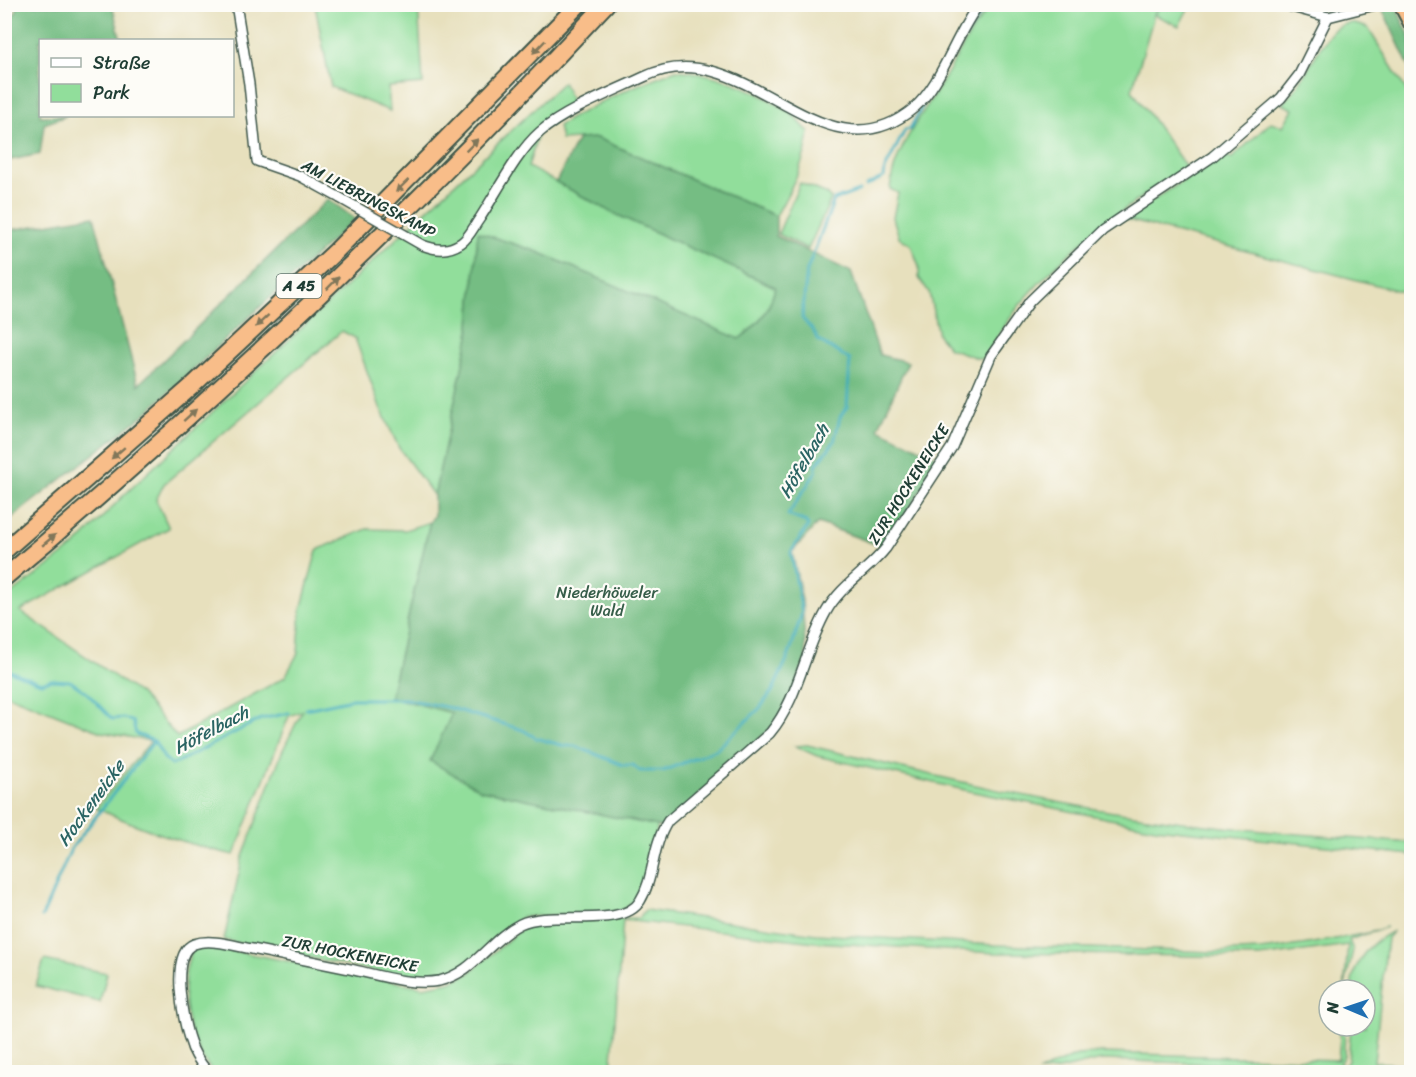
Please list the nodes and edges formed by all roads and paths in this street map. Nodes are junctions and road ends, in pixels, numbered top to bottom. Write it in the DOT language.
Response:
graph roads {
  1 [pos="236,4"];
  2 [pos="579,4"];
  3 [pos="606,4"];
  4 [pos="979,4"];
  5 [pos="1281,4"];
  6 [pos="1379,4"];
  7 [pos="1328,17"];
  8 [pos="4,551"];
  9 [pos="4,578"];
  10 [pos="208,1072"];
  1 -- 4 [label="street, AM LIEBRINGSKAMP, bridge"];
  2 -- 8 [label="highway, A 45, one-way"];
  9 -- 3 [label="highway, A 45, one-way"];
  5 -- 7 [label="street"];
  6 -- 7 [label="street"];
  7 -- 10 [label="street, ZUR HOCKENEICKE"];
}
